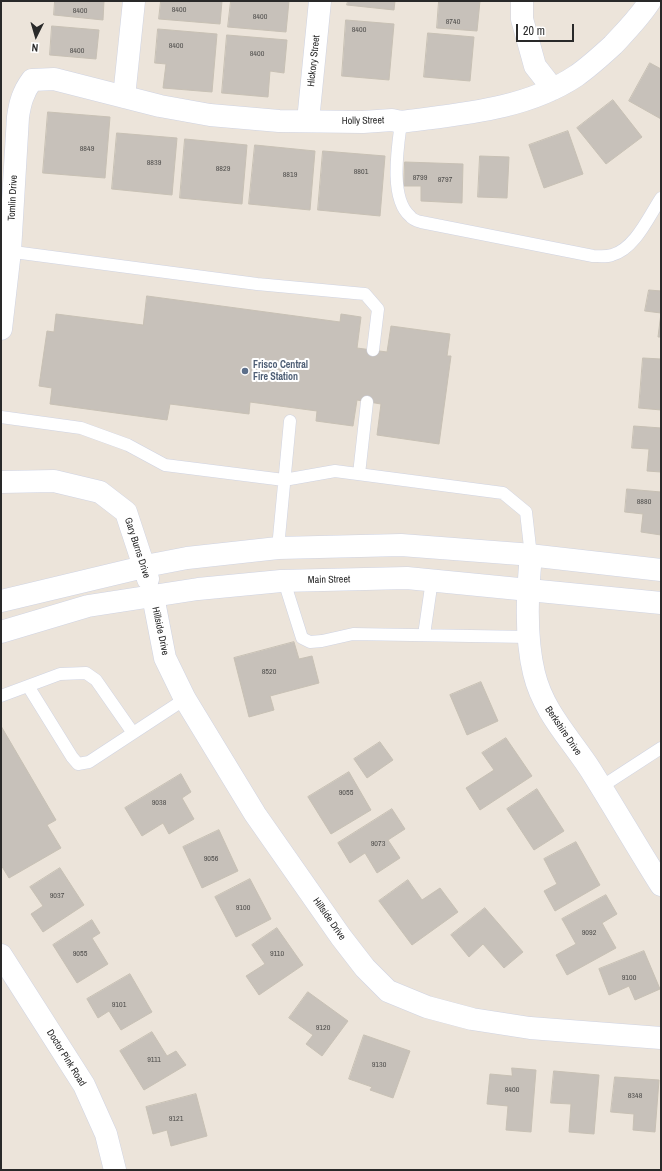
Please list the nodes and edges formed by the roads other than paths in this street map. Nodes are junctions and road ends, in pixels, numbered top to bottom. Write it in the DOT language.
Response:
graph roads {
  1 [pos="134,1"];
  2 [pos="320,1"];
  3 [pos="522,1"];
  4 [pos="650,1"];
  5 [pos="42,79"];
  6 [pos="553,89"];
  7 [pos="124,97"];
  8 [pos="308,121"];
  9 [pos="401,122"];
  10 [pos="7,169"];
  11 [pos="661,198"];
  12 [pos="6,251"];
  13 [pos="1,329"];
  14 [pos="373,350"];
  15 [pos="367,402"];
  16 [pos="1,417"];
  17 [pos="290,421"];
  18 [pos="359,474"];
  19 [pos="284,480"];
  20 [pos="1,482"];
  21 [pos="278,548"];
  22 [pos="530,556"];
  23 [pos="144,566"];
  24 [pos="661,570"];
  25 [pos="432,580"];
  26 [pos="284,581"];
  27 [pos="528,589"];
  28 [pos="153,596"];
  29 [pos="1,601"];
  30 [pos="661,603"];
  31 [pos="1,632"];
  32 [pos="424,634"];
  33 [pos="529,637"];
  34 [pos="28,686"];
  35 [pos="1,696"];
  36 [pos="185,699"];
  37 [pos="133,733"];
  38 [pos="661,748"];
  39 [pos="600,787"];
  40 [pos="661,885"];
  41 [pos="1,955"];
  42 [pos="661,1038"];
  43 [pos="115,1170"];
  1 -- 7 [label="street"];
  2 -- 8 [label="street, Hickory Street"];
  3 -- 6 [label="street"];
  4 -- 6 [label="street, Holly Street"];
  5 -- 7 [label="street, Holly Street"];
  5 -- 10 [label="street, Tomlin Drive"];
  6 -- 9 [label="street, Holly Street"];
  7 -- 8 [label="street, Holly Street"];
  8 -- 9 [label="street, Holly Street"];
  9 -- 11 [label="lane"];
  10 -- 12 [label="street, Tomlin Drive"];
  12 -- 13 [label="street, Tomlin Drive"];
  12 -- 14 [label="lane"];
  15 -- 18 [label="lane"];
  16 -- 19 [label="lane"];
  17 -- 19 [label="lane"];
  18 -- 19 [label="lane"];
  18 -- 22 [label="lane"];
  19 -- 21 [label="lane"];
  20 -- 23 [label="street, Gary Burns Drive"];
  21 -- 22 [label="street"];
  21 -- 23 [label="street"];
  22 -- 24 [label="street"];
  22 -- 27 [label="street, Berkshire Drive"];
  23 -- 28 [label="street, Gary Burns Drive"];
  23 -- 29 [label="street"];
  25 -- 26 [label="street, Main Street"];
  25 -- 27 [label="street, Main Street"];
  25 -- 32 [label="lane"];
  26 -- 28 [label="street, Main Street"];
  26 -- 32 [label="lane"];
  27 -- 30 [label="street, Main Street"];
  27 -- 33 [label="street, Berkshire Drive"];
  28 -- 31 [label="street, Main Street"];
  28 -- 36 [label="street, Hillside Drive"];
  32 -- 33 [label="lane"];
  33 -- 39 [label="street, Berkshire Drive"];
  34 -- 35 [label="lane"];
  34 -- 37 [label="lane"];
  34 -- 37 [label="lane"];
  36 -- 37 [label="lane"];
  36 -- 42 [label="street, Hillside Drive"];
  38 -- 39 [label="lane"];
  39 -- 40 [label="street, Berkshire Drive"];
  41 -- 43 [label="street, Doctor Pink Road"];
}
